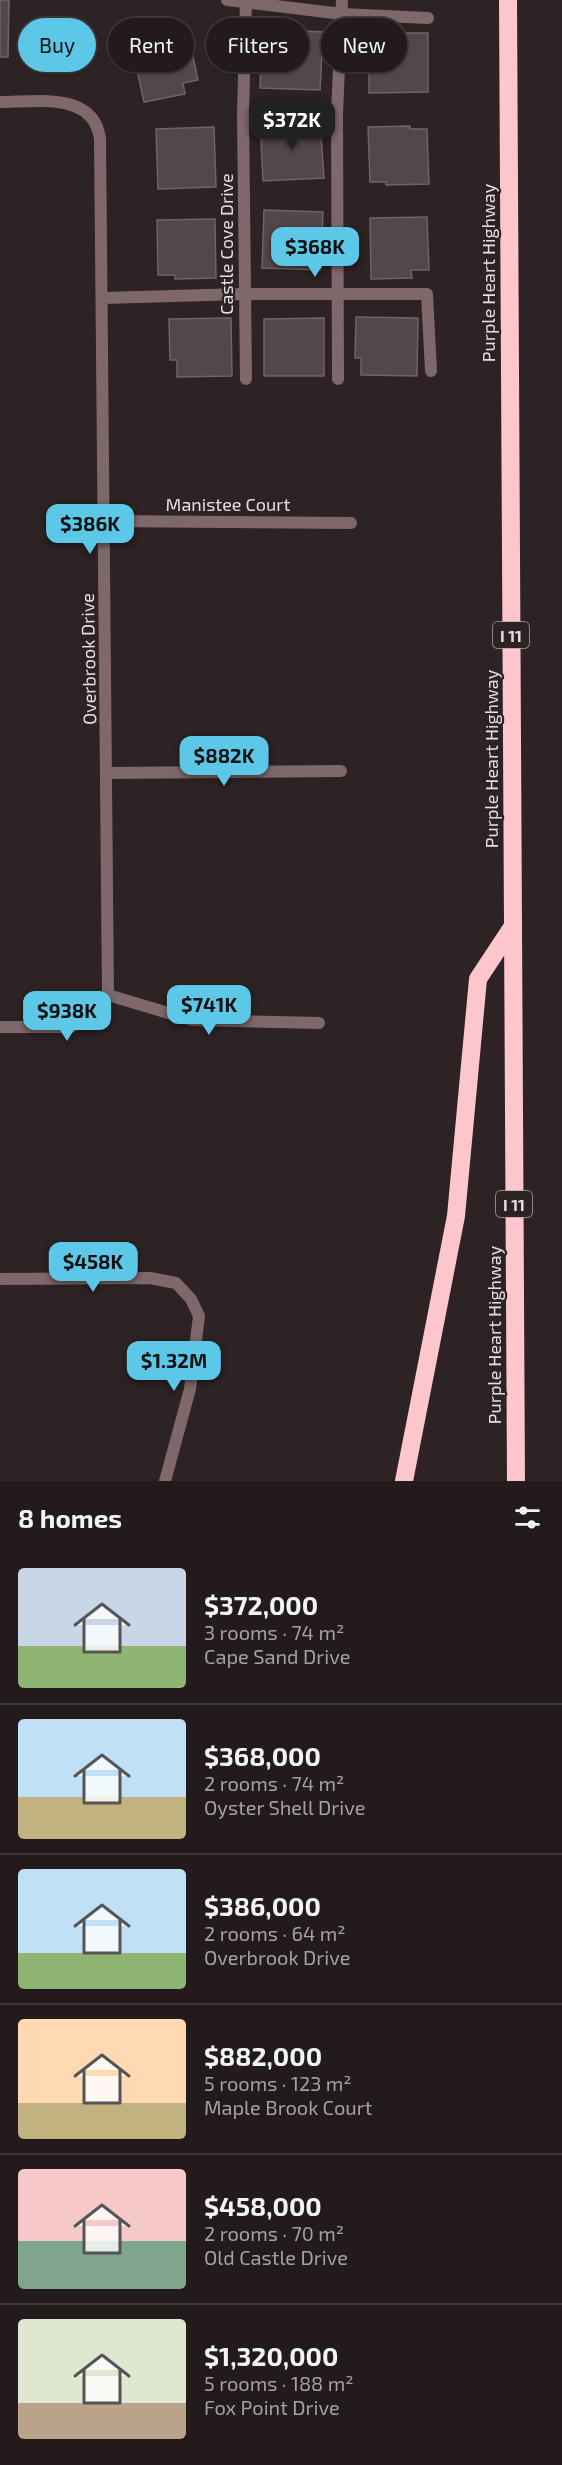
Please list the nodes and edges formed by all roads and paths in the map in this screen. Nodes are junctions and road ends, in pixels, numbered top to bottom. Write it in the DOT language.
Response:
graph roads {
  1 [pos="227,0"];
  2 [pos="342,0"];
  3 [pos="508,0"];
  4 [pos="246,1"];
  5 [pos="342,14"];
  6 [pos="428,18"];
  7 [pos="0,102"];
  8 [pos="337,293"];
  9 [pos="243,294"];
  10 [pos="103,298"];
  11 [pos="431,371"];
  12 [pos="246,379"];
  13 [pos="338,379"];
  14 [pos="105,522"];
  15 [pos="351,523"];
  16 [pos="341,771"];
  17 [pos="107,773"];
  18 [pos="513,926"];
  19 [pos="108,995"];
  20 [pos="319,1023"];
  21 [pos="0,1027"];
  22 [pos="0,1279"];
  23 [pos="165,1481"];
  24 [pos="404,1481"];
  25 [pos="516,1481"];
  1 -- 4 [label="street"];
  2 -- 5 [label="street"];
  3 -- 18 [label="highway, Purple Heart Highway / I 11"];
  4 -- 5 [label="street"];
  4 -- 9 [label="street, Castle Cove Drive"];
  5 -- 6 [label="street"];
  5 -- 8 [label="street"];
  7 -- 10 [label="street, Overbrook Drive"];
  8 -- 9 [label="street"];
  8 -- 11 [label="street"];
  8 -- 13 [label="street"];
  9 -- 10 [label="street"];
  9 -- 12 [label="street, Castle Cove Drive"];
  10 -- 14 [label="street, Overbrook Drive"];
  14 -- 15 [label="street, Manistee Court"];
  14 -- 17 [label="street, Overbrook Drive"];
  16 -- 17 [label="street"];
  17 -- 19 [label="street, Overbrook Drive"];
  18 -- 24 [label="highway"];
  18 -- 25 [label="highway, Purple Heart Highway / I 11"];
  19 -- 20 [label="street"];
  19 -- 21 [label="street"];
  22 -- 23 [label="street"];
}
